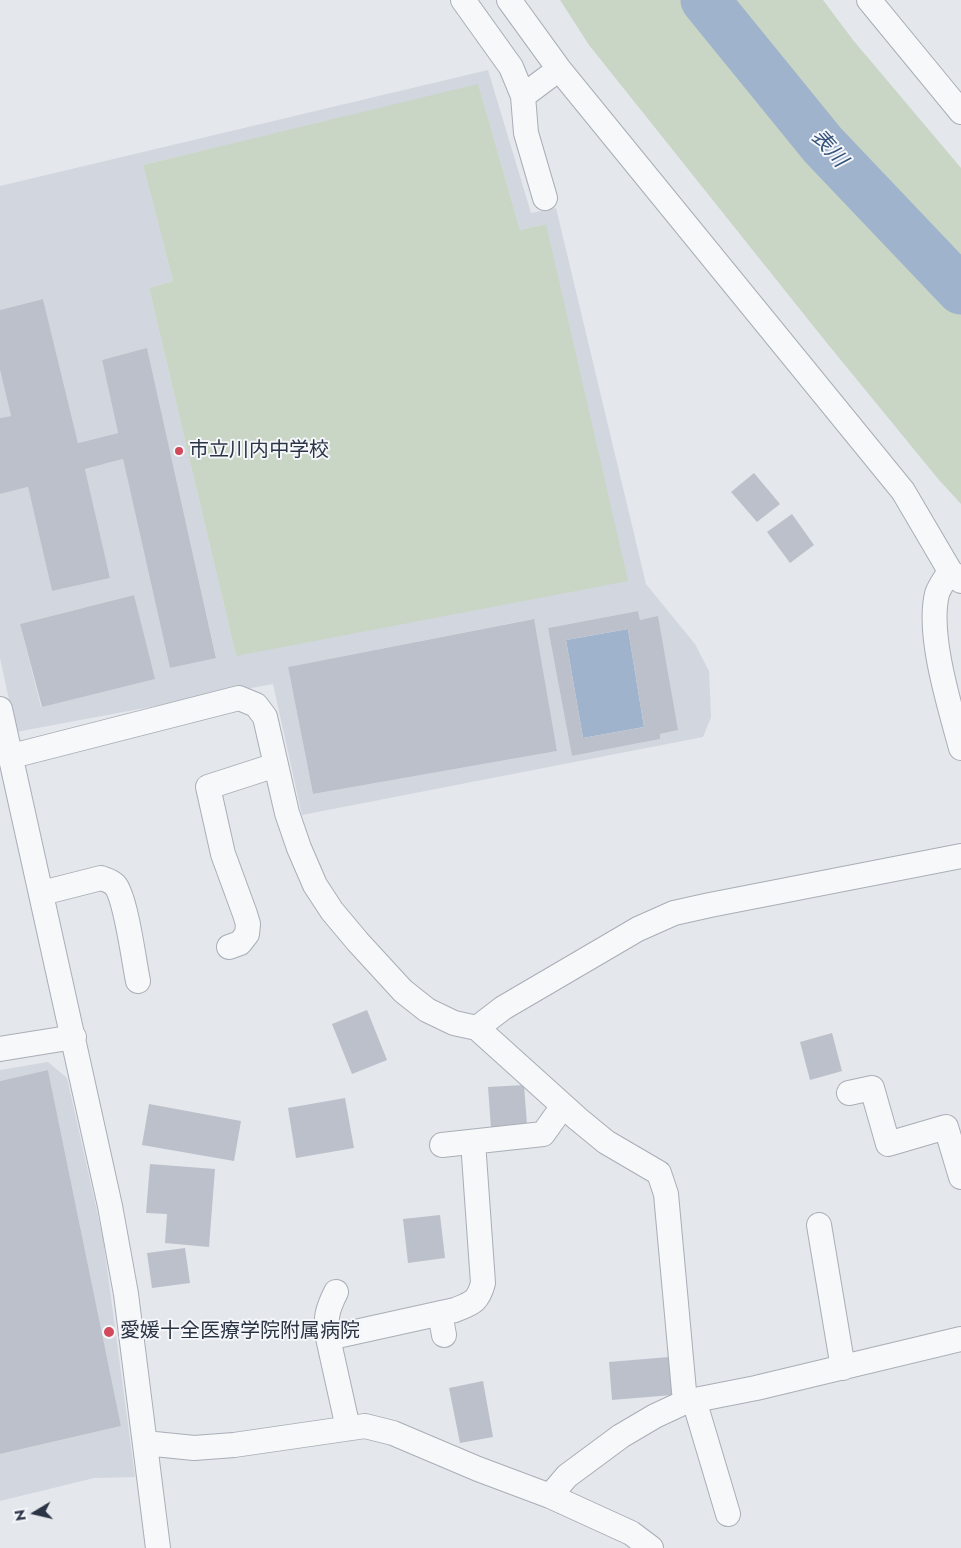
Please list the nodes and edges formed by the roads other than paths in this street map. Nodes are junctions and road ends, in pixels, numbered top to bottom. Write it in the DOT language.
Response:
graph roads {
  1 [pos="463,0"];
  2 [pos="509,0"];
  3 [pos="869,0"];
  4 [pos="559,69"];
  5 [pos="523,96"];
  6 [pos="961,112"];
  7 [pos="545,198"];
  8 [pos="956,576"];
  9 [pos="0,709"];
  10 [pos="961,748"];
  11 [pos="12,756"];
  12 [pos="276,766"];
  13 [pos="961,856"];
  14 [pos="42,893"];
  15 [pos="229,947"];
  16 [pos="138,981"];
  17 [pos="477,1028"];
  18 [pos="74,1037"];
  19 [pos="0,1049"];
  20 [pos="849,1093"];
  21 [pos="563,1106"];
  22 [pos="473,1142"];
  23 [pos="956,1142"];
  24 [pos="442,1145"];
  25 [pos="961,1177"];
  26 [pos="819,1225"];
  27 [pos="336,1292"];
  28 [pos="328,1338"];
  29 [pos="961,1339"];
  30 [pos="843,1368"];
  31 [pos="690,1401"];
  32 [pos="348,1428"];
  33 [pos="145,1443"];
  34 [pos="550,1496"];
  35 [pos="728,1514"];
  36 [pos="158,1548"];
  37 [pos="651,1548"];
  1 -- 5 [label="street"];
  2 -- 4 [label="street"];
  3 -- 6 [label="street"];
  4 -- 5 [label="street"];
  4 -- 8 [label="street"];
  5 -- 7 [label="street"];
  8 -- 10 [label="street"];
  9 -- 11 [label="street"];
  11 -- 12 [label="street"];
  11 -- 14 [label="street"];
  12 -- 15 [label="street"];
  12 -- 17 [label="street"];
  13 -- 17 [label="street"];
  14 -- 16 [label="street"];
  14 -- 18 [label="street"];
  17 -- 21 [label="street"];
  18 -- 19 [label="street"];
  18 -- 33 [label="street"];
  20 -- 23 [label="street"];
  21 -- 22 [label="street"];
  21 -- 31 [label="street"];
  22 -- 24 [label="street"];
  22 -- 28 [label="street"];
  23 -- 25 [label="street"];
  26 -- 30 [label="street"];
  27 -- 28 [label="street"];
  28 -- 32 [label="street"];
  29 -- 30 [label="street"];
  30 -- 31 [label="street"];
  31 -- 34 [label="street"];
  31 -- 35 [label="street"];
  32 -- 33 [label="street"];
  32 -- 34 [label="street"];
  33 -- 36 [label="street"];
  34 -- 37 [label="street"];
}
